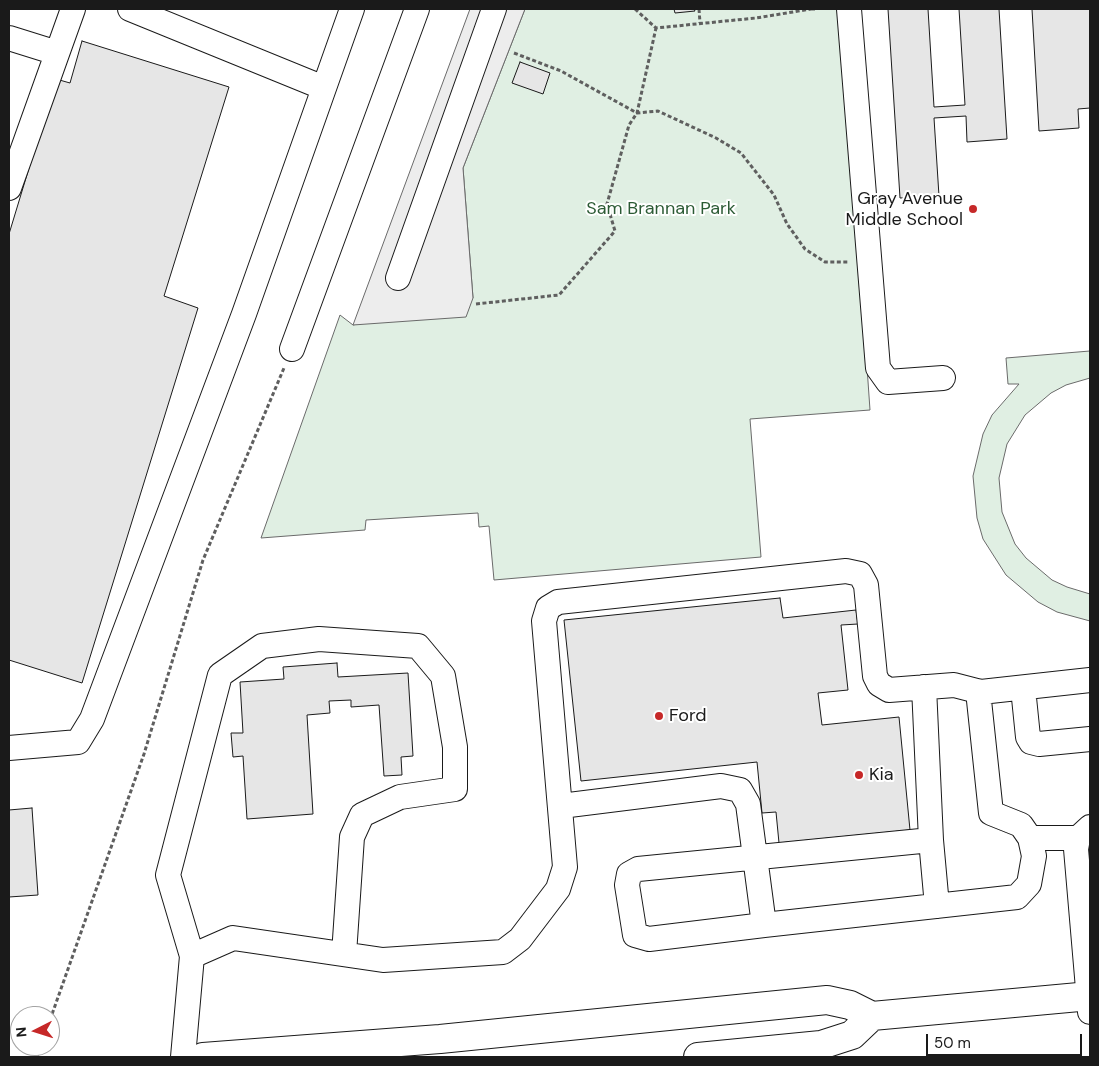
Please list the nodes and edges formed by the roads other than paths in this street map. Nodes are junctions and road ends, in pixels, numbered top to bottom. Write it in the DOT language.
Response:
graph roads {
  1 [pos="73,9"];
  2 [pos="130,9"];
  3 [pos="352,9"];
  4 [pos="417,9"];
  5 [pos="494,9"];
  6 [pos="850,9"];
  7 [pos="9,38"];
  8 [pos="57,53"];
  9 [pos="324,88"];
  10 [pos="9,188"];
  11 [pos="398,278"];
  12 [pos="292,349"];
  13 [pos="943,378"];
  14 [pos="1090,680"];
  15 [pos="924,687"];
  16 [pos="1023,688"];
  17 [pos="978,691"];
  18 [pos="1090,739"];
  19 [pos="9,748"];
  20 [pos="561,806"];
  21 [pos="1084,832"];
  22 [pos="1030,838"];
  23 [pos="931,840"];
  24 [pos="755,857"];
  25 [pos="937,906"];
  26 [pos="764,925"];
  27 [pos="344,954"];
  28 [pos="192,956"];
  29 [pos="1090,1001"];
  30 [pos="872,1016"];
  31 [pos="183,1057"];
  32 [pos="203,1057"];
  33 [pos="698,1057"];
  1 -- 8 [label="street"];
  2 -- 9 [label="street"];
  3 -- 9 [label="street"];
  4 -- 12 [label="street"];
  5 -- 11 [label="street"];
  6 -- 13 [label="street"];
  7 -- 8 [label="street"];
  8 -- 10 [label="street"];
  9 -- 19 [label="street"];
  14 -- 16 [label="street"];
  15 -- 17 [label="street"];
  15 -- 20 [label="street"];
  15 -- 23 [label="street"];
  16 -- 17 [label="street"];
  16 -- 18 [label="street"];
  17 -- 22 [label="street"];
  20 -- 24 [label="street"];
  20 -- 27 [label="street"];
  21 -- 22 [label="street"];
  21 -- 29 [label="street"];
  22 -- 25 [label="street"];
  23 -- 24 [label="street"];
  23 -- 25 [label="street"];
  24 -- 26 [label="street"];
  24 -- 26 [label="street"];
  25 -- 26 [label="street"];
  27 -- 28 [label="street"];
  27 -- 28 [label="street"];
  28 -- 31 [label="street"];
  29 -- 30 [label="highway"];
  30 -- 32 [label="highway"];
  30 -- 33 [label="highway"];
}
